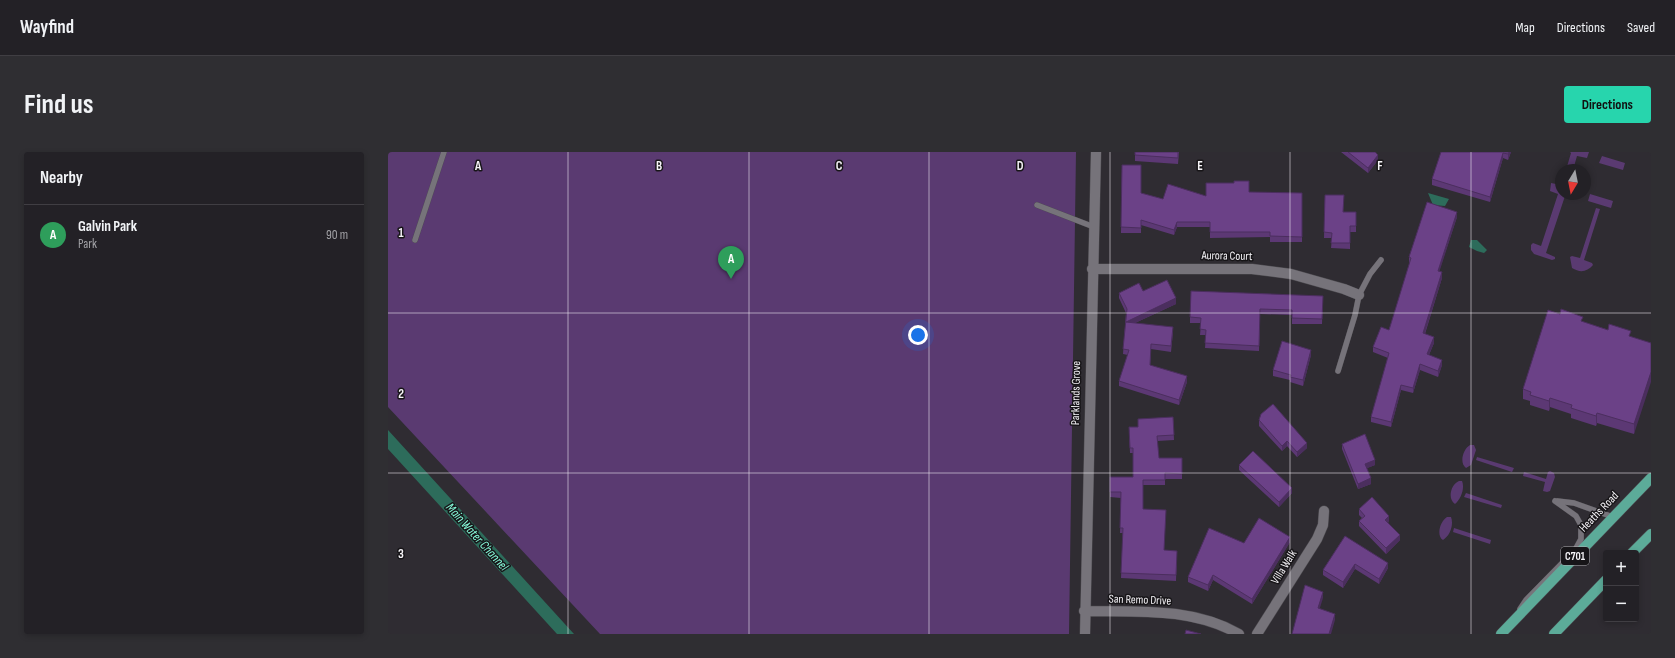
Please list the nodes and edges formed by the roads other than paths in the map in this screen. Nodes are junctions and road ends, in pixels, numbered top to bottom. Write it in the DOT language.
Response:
graph roads {
  1 [pos="444,152"];
  2 [pos="1096,152"];
  3 [pos="1037,205"];
  4 [pos="1094,227"];
  5 [pos="415,240"];
  6 [pos="1381,260"];
  7 [pos="1092,269"];
  8 [pos="1359,295"];
  9 [pos="1338,371"];
  10 [pos="1651,478"];
  11 [pos="1324,511"];
  12 [pos="1613,516"];
  13 [pos="1651,534"];
  14 [pos="1635,550"];
  15 [pos="1603,583"];
  16 [pos="1084,611"];
  17 [pos="1512,622"];
  18 [pos="1085,634"];
  19 [pos="1239,634"];
  20 [pos="1258,634"];
  21 [pos="1501,634"];
  22 [pos="1554,634"];
  1 -- 5 [label="lane"];
  2 -- 4 [label="street, Parklands Grove"];
  3 -- 4 [label="lane"];
  4 -- 7 [label="street, Parklands Grove"];
  6 -- 8 [label="lane"];
  7 -- 8 [label="street, Aurora Court"];
  7 -- 16 [label="street, Parklands Grove"];
  8 -- 9 [label="lane"];
  10 -- 12 [label="main road, Heaths Road / C701"];
  11 -- 20 [label="street, Villa Walk"];
  12 -- 17 [label="main road, Heaths Road / C701"];
  12 -- 17 [label="lane"];
  13 -- 14 [label="main road"];
  15 -- 22 [label="main road"];
  16 -- 18 [label="street, Parklands Grove"];
  16 -- 19 [label="street, San Remo Drive"];
  17 -- 21 [label="main road, Heaths Road / C701"];
}
